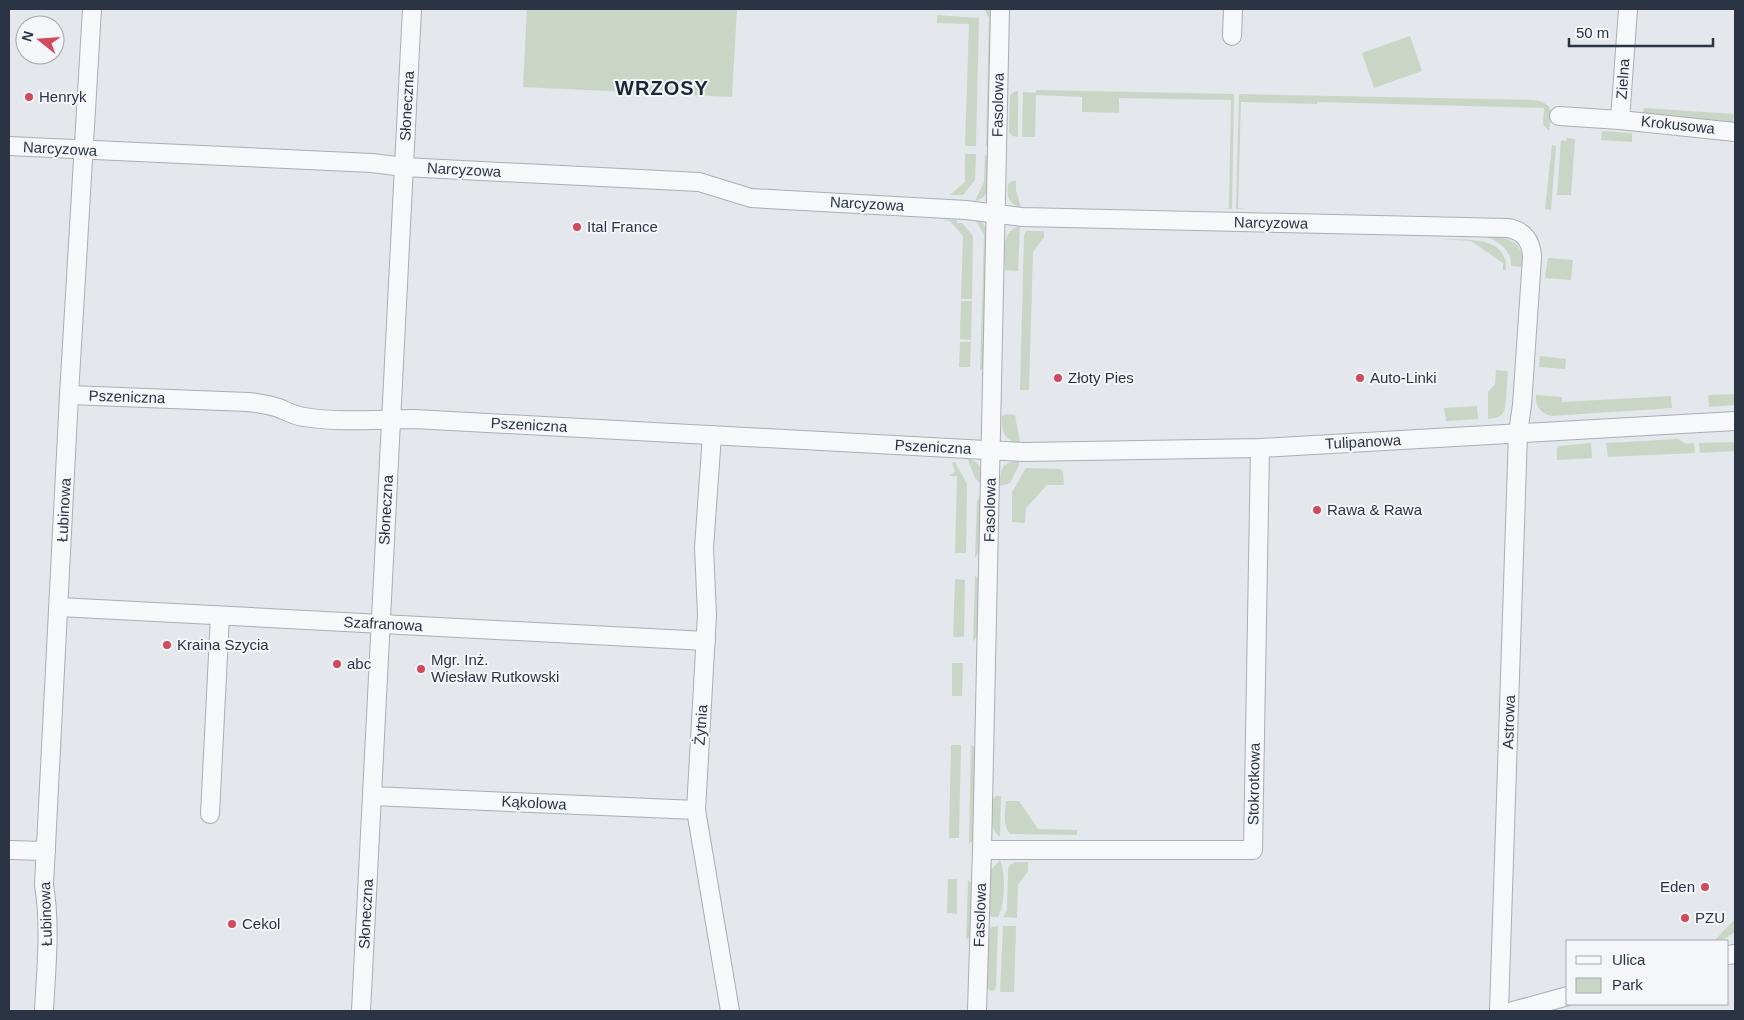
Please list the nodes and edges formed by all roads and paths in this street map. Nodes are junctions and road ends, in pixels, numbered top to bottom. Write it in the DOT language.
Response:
graph roads {
  1 [pos="92,9"];
  2 [pos="412,9"];
  3 [pos="1000,9"];
  4 [pos="1233,9"];
  5 [pos="1628,9"];
  6 [pos="1232,36"];
  7 [pos="1559,116"];
  8 [pos="1620,120"];
  9 [pos="1735,132"];
  10 [pos="9,146"];
  11 [pos="84,150"];
  12 [pos="404,167"];
  13 [pos="996,215"];
  14 [pos="69,395"];
  15 [pos="391,419"];
  16 [pos="1735,420"];
  17 [pos="1518,433"];
  18 [pos="712,435"];
  19 [pos="1260,448"];
  20 [pos="991,450"];
  21 [pos="59,607"];
  22 [pos="220,616"];
  23 [pos="380,623"];
  24 [pos="706,641"];
  25 [pos="372,796"];
  26 [pos="696,810"];
  27 [pos="210,814"];
  28 [pos="9,850"];
  29 [pos="982,850"];
  30 [pos="46,851"];
  31 [pos="1566,997"];
  32 [pos="44,1011"];
  33 [pos="361,1011"];
  34 [pos="730,1011"];
  35 [pos="977,1011"];
  36 [pos="1499,1011"];
  37 [pos="1513,1011"];
  1 -- 11 [label="street, Łubinowa"];
  2 -- 12 [label="street, Słoneczna"];
  3 -- 13 [label="street, Fasolowa"];
  4 -- 6 [label="street"];
  5 -- 8 [label="street, Zielna"];
  7 -- 8 [label="street, Krokusowa"];
  8 -- 9 [label="street, Krokusowa"];
  10 -- 11 [label="street, Narcyzowa"];
  11 -- 12 [label="street, Narcyzowa"];
  11 -- 14 [label="street, Łubinowa"];
  12 -- 13 [label="street, Narcyzowa"];
  12 -- 15 [label="street, Słoneczna"];
  13 -- 17 [label="street, Narcyzowa"];
  13 -- 20 [label="street, Fasolowa"];
  14 -- 15 [label="street, Pszeniczna"];
  14 -- 21 [label="street, Łubinowa"];
  15 -- 18 [label="street, Pszeniczna"];
  15 -- 23 [label="street, Słoneczna"];
  16 -- 17 [label="street, Tulipanowa"];
  17 -- 19 [label="street, Tulipanowa"];
  17 -- 36 [label="street, Astrowa"];
  18 -- 20 [label="street, Pszeniczna"];
  18 -- 24 [label="street, Żytnia"];
  19 -- 20 [label="street, Tulipanowa"];
  19 -- 29 [label="street, Stokrotkowa"];
  20 -- 29 [label="street, Fasolowa"];
  21 -- 22 [label="street, Szafranowa"];
  21 -- 30 [label="street, Łubinowa"];
  22 -- 23 [label="street, Szafranowa"];
  22 -- 27 [label="street"];
  23 -- 24 [label="street, Szafranowa"];
  23 -- 25 [label="street, Słoneczna"];
  24 -- 26 [label="street, Żytnia"];
  25 -- 26 [label="street, Kąkolowa"];
  25 -- 33 [label="street, Słoneczna"];
  26 -- 34 [label="street, Żytnia"];
  28 -- 30 [label="street"];
  29 -- 35 [label="street, Fasolowa"];
  30 -- 32 [label="street, Łubinowa"];
  31 -- 37 [label="street"];
}
